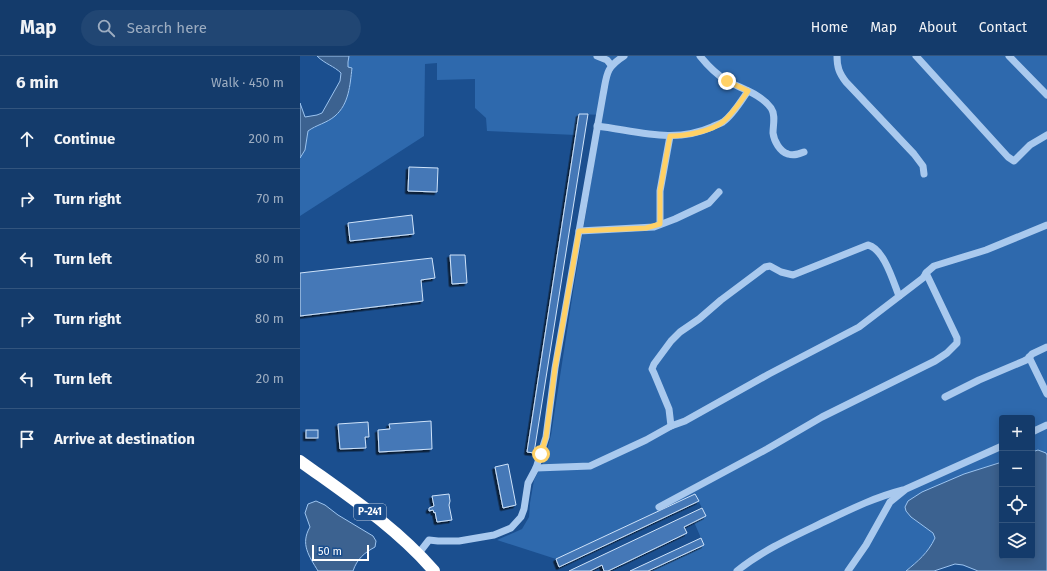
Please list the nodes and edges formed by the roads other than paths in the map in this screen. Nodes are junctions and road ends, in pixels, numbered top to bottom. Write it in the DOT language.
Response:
graph roads {
  1 [pos="597,56"];
  2 [pos="624,56"];
  3 [pos="700,56"];
  4 [pos="837,56"];
  5 [pos="916,56"];
  6 [pos="1009,56"];
  7 [pos="611,65"];
  8 [pos="748,91"];
  9 [pos="1047,95"];
  10 [pos="597,126"];
  11 [pos="1047,135"];
  12 [pos="670,136"];
  13 [pos="804,152"];
  14 [pos="924,174"];
  15 [pos="719,192"];
  16 [pos="660,224"];
  17 [pos="1047,225"];
  18 [pos="579,231"];
  19 [pos="926,273"];
  20 [pos="899,296"];
  21 [pos="1047,347"];
  22 [pos="1029,357"];
  23 [pos="1047,394"];
  24 [pos="945,397"];
  25 [pos="1047,425"];
  26 [pos="672,426"];
  27 [pos="1035,431"];
  28 [pos="999,447"];
  29 [pos="300,461"];
  30 [pos="536,468"];
  31 [pos="906,489"];
  32 [pos="659,507"];
  33 [pos="418,553"];
  34 [pos="434,571"];
  35 [pos="737,571"];
  36 [pos="848,571"];
  1 -- 7 [label="street"];
  2 -- 7 [label="street"];
  3 -- 8 [label="street"];
  4 -- 14 [label="street"];
  5 -- 11 [label="street"];
  6 -- 9 [label="street"];
  7 -- 10 [label="street"];
  8 -- 12 [label="street"];
  8 -- 13 [label="street"];
  10 -- 12 [label="street"];
  10 -- 18 [label="street"];
  12 -- 16 [label="street"];
  15 -- 16 [label="street"];
  16 -- 18 [label="street"];
  17 -- 19 [label="street"];
  18 -- 30 [label="street"];
  19 -- 20 [label="street"];
  19 -- 32 [label="street"];
  20 -- 26 [label="street"];
  20 -- 26 [label="street"];
  21 -- 22 [label="street"];
  22 -- 23 [label="street"];
  22 -- 24 [label="street"];
  25 -- 27 [label="street"];
  26 -- 30 [label="street"];
  28 -- 31 [label="street"];
  29 -- 33 [label="highway, Р-241"];
  30 -- 33 [label="street"];
  31 -- 35 [label="street"];
  31 -- 36 [label="street"];
  33 -- 34 [label="highway, Р-241"];
}
